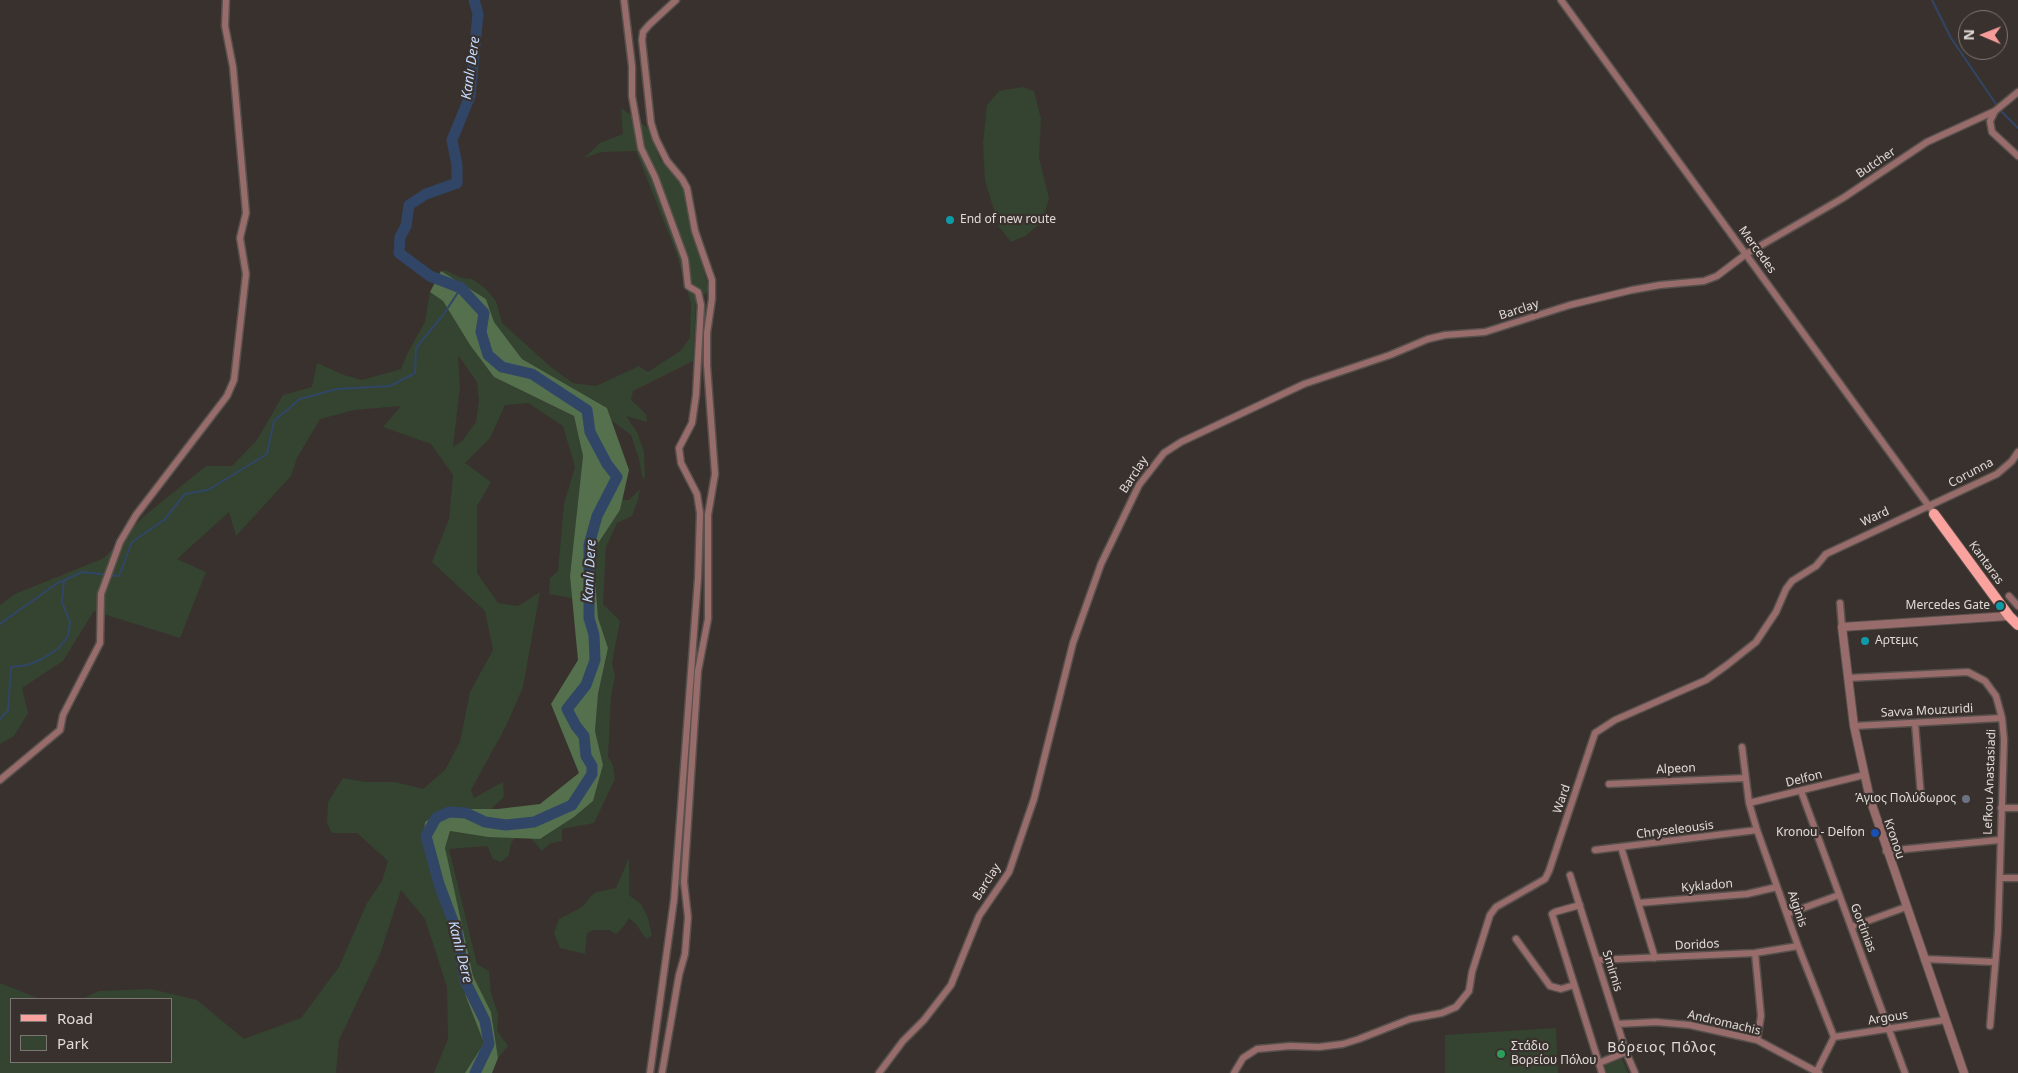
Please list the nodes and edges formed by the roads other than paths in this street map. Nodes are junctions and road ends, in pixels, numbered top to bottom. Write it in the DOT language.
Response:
graph roads {
  1 [pos="226,0"];
  2 [pos="624,0"];
  3 [pos="676,0"];
  4 [pos="1561,0"];
  5 [pos="2018,92"];
  6 [pos="1995,111"];
  7 [pos="2018,156"];
  8 [pos="1746,254"];
  9 [pos="2018,452"];
  10 [pos="1932,510"];
  11 [pos="2009,596"];
  12 [pos="1840,603"];
  13 [pos="2018,606"];
  14 [pos="2009,616"];
  15 [pos="2018,625"];
  16 [pos="1842,627"];
  17 [pos="1848,678"];
  18 [pos="2002,718"];
  19 [pos="1915,723"];
  20 [pos="1854,726"];
  21 [pos="1742,747"];
  22 [pos="1864,776"];
  23 [pos="1745,778"];
  24 [pos="0,780"];
  25 [pos="1609,784"];
  26 [pos="1801,792"];
  27 [pos="1921,797"];
  28 [pos="1749,803"];
  29 [pos="2001,808"];
  30 [pos="2018,808"];
  31 [pos="1757,830"];
  32 [pos="1999,840"];
  33 [pos="1621,848"];
  34 [pos="1596,850"];
  35 [pos="1886,851"];
  36 [pos="1570,875"];
  37 [pos="2000,878"];
  38 [pos="2018,878"];
  39 [pos="1777,887"];
  40 [pos="1839,895"];
  41 [pos="1638,903"];
  42 [pos="1580,905"];
  43 [pos="1906,907"];
  44 [pos="1786,914"];
  45 [pos="1851,927"];
  46 [pos="1516,939"];
  47 [pos="1798,946"];
  48 [pos="1755,953"];
  49 [pos="1655,958"];
  50 [pos="1924,959"];
  51 [pos="1597,960"];
  52 [pos="1995,962"];
  53 [pos="1574,985"];
  54 [pos="1945,1020"];
  55 [pos="1617,1024"];
  56 [pos="1990,1026"];
  57 [pos="1888,1029"];
  58 [pos="1834,1038"];
  59 [pos="1757,1040"];
  60 [pos="1626,1052"];
  61 [pos="1599,1063"];
  62 [pos="1818,1072"];
  63 [pos="650,1073"];
  64 [pos="662,1073"];
  65 [pos="879,1073"];
  66 [pos="1234,1073"];
  67 [pos="1602,1073"];
  68 [pos="1635,1073"];
  69 [pos="1905,1073"];
  70 [pos="1964,1073"];
  1 -- 24 [label="street"];
  2 -- 63 [label="street"];
  3 -- 64 [label="street"];
  4 -- 8 [label="street, Mercedes"];
  5 -- 6 [label="street, Butcher"];
  6 -- 7 [label="street"];
  6 -- 8 [label="street, Butcher"];
  8 -- 10 [label="street, Mercedes"];
  8 -- 65 [label="street, Barclay"];
  9 -- 10 [label="street, Corunna"];
  10 -- 14 [label="main road, Kantaras"];
  10 -- 66 [label="street, Ward"];
  11 -- 13 [label="street"];
  12 -- 16 [label="street, Kronou"];
  14 -- 15 [label="main road, Kantaras"];
  14 -- 16 [label="street"];
  16 -- 17 [label="street, Kronou"];
  17 -- 18 [label="street, Lefkou Anastasiadi"];
  17 -- 20 [label="street, Kronou"];
  18 -- 19 [label="street, Savva Mouzuridi"];
  18 -- 29 [label="street, Lefkou Anastasiadi"];
  19 -- 20 [label="street, Savva Mouzuridi"];
  19 -- 27 [label="street"];
  20 -- 22 [label="street, Kronou"];
  21 -- 23 [label="street, Aiginis"];
  22 -- 26 [label="street, Delfon"];
  22 -- 35 [label="street, Kronou"];
  23 -- 25 [label="street, Alpeon"];
  23 -- 28 [label="street, Aiginis"];
  26 -- 28 [label="street, Delfon"];
  26 -- 40 [label="street, Gortinias"];
  28 -- 31 [label="street, Aiginis"];
  29 -- 30 [label="street"];
  29 -- 32 [label="street, Lefkou Anastasiadi"];
  31 -- 33 [label="street, Chryseleousis"];
  31 -- 39 [label="street, Aiginis"];
  32 -- 35 [label="street"];
  32 -- 37 [label="street, Lefkou Anastasiadi"];
  33 -- 34 [label="street, Chryseleousis"];
  33 -- 41 [label="street"];
  35 -- 43 [label="street, Kronou"];
  36 -- 42 [label="street, Smirnis"];
  37 -- 38 [label="street"];
  37 -- 52 [label="street, Lefkou Anastasiadi"];
  39 -- 41 [label="street, Kykladon"];
  39 -- 44 [label="street, Aiginis"];
  40 -- 44 [label="street"];
  40 -- 45 [label="street, Gortinias"];
  41 -- 49 [label="street"];
  42 -- 51 [label="street, Smirnis"];
  42 -- 53 [label="street"];
  43 -- 45 [label="street"];
  43 -- 50 [label="street, Kronou"];
  44 -- 47 [label="street, Aiginis"];
  45 -- 57 [label="street, Gortinias"];
  46 -- 53 [label="street"];
  47 -- 48 [label="street, Doridos"];
  47 -- 58 [label="street, Aiginis"];
  48 -- 49 [label="street, Doridos"];
  48 -- 59 [label="street"];
  49 -- 51 [label="street, Doridos"];
  50 -- 52 [label="street"];
  50 -- 54 [label="street, Kronou"];
  51 -- 55 [label="street, Smirnis"];
  52 -- 56 [label="street, Lefkou Anastasiadi"];
  53 -- 61 [label="street"];
  54 -- 57 [label="street, Argous"];
  54 -- 70 [label="street, Kronou"];
  55 -- 59 [label="street, Andromachis"];
  55 -- 60 [label="street, Smirnis"];
  57 -- 58 [label="street, Argous"];
  57 -- 69 [label="street, Gortinias"];
  58 -- 62 [label="street"];
  59 -- 62 [label="street, Andromachis"];
  60 -- 61 [label="street"];
  60 -- 68 [label="street, Smirnis"];
  61 -- 67 [label="street"];
}
